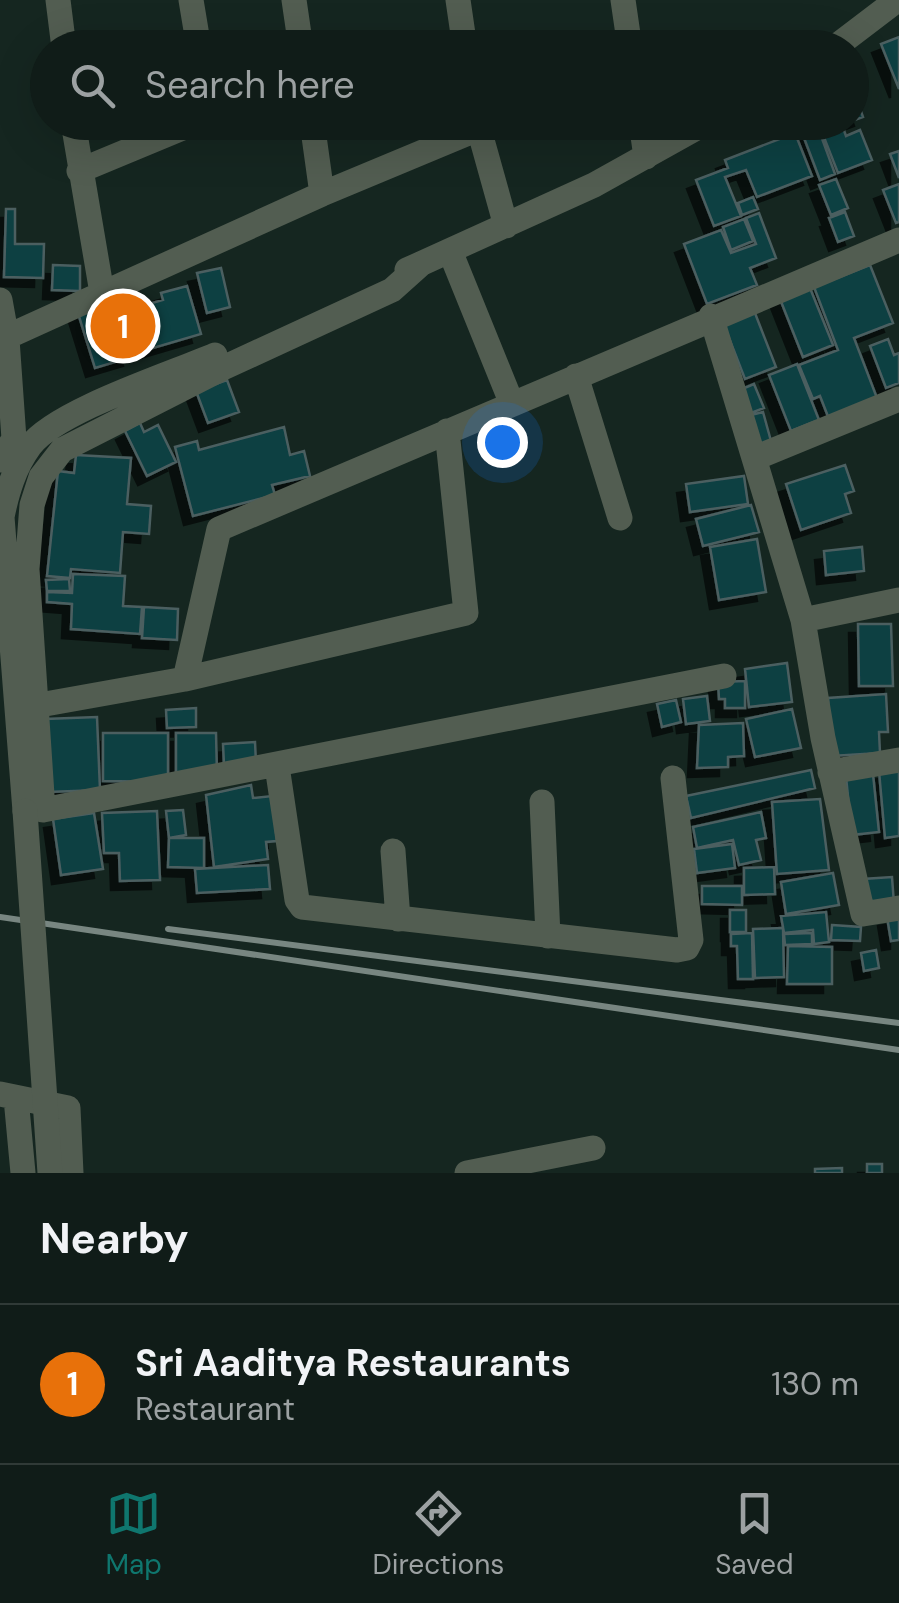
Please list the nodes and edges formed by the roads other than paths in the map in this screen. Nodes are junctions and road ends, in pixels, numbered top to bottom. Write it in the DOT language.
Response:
graph roads {
  1 [pos="58,0"];
  2 [pos="190,0"];
  3 [pos="294,0"];
  4 [pos="458,0"];
  5 [pos="624,0"];
  6 [pos="897,0"];
  7 [pos="62,30"];
  8 [pos="196,30"];
  9 [pos="298,30"];
  10 [pos="462,30"];
  11 [pos="628,30"];
  12 [pos="858,30"];
  13 [pos="75,140"];
  14 [pos="154,140"];
  15 [pos="314,140"];
  16 [pos="445,140"];
  17 [pos="481,140"];
  18 [pos="644,140"];
  19 [pos="676,140"];
  20 [pos="646,157"];
  21 [pos="79,171"];
  22 [pos="322,194"];
  23 [pos="506,226"];
  24 [pos="899,240"];
  25 [pos="450,251"];
  26 [pos="420,264"];
  27 [pos="102,293"];
  28 [pos="0,300"];
  29 [pos="711,316"];
  30 [pos="4,339"];
  31 [pos="576,376"];
  32 [pos="899,399"];
  33 [pos="512,404"];
  34 [pos="447,431"];
  35 [pos="755,458"];
  36 [pos="0,460"];
  37 [pos="620,518"];
  38 [pos="899,600"];
  39 [pos="803,620"];
  40 [pos="724,676"];
  41 [pos="185,679"];
  42 [pos="34,706"];
  43 [pos="899,760"];
  44 [pos="278,766"];
  45 [pos="830,772"];
  46 [pos="673,778"];
  47 [pos="542,802"];
  48 [pos="43,810"];
  49 [pos="0,820"];
  50 [pos="393,851"];
  51 [pos="899,908"];
  52 [pos="398,919"];
  53 [pos="548,936"];
  54 [pos="8,1096"];
  55 [pos="593,1148"];
  56 [pos="15,1169"];
  57 [pos="50,1173"];
  58 [pos="71,1173"];
  59 [pos="467,1173"];
  1 -- 7 [label="street"];
  2 -- 8 [label="street"];
  3 -- 9 [label="street"];
  4 -- 10 [label="street"];
  5 -- 11 [label="street"];
  6 -- 12 [label="street"];
  13 -- 21 [label="street"];
  14 -- 21 [label="street"];
  15 -- 22 [label="street"];
  16 -- 22 [label="street"];
  17 -- 23 [label="street"];
  18 -- 20 [label="street"];
  19 -- 20 [label="street"];
  20 -- 23 [label="street"];
  21 -- 27 [label="street"];
  22 -- 27 [label="street"];
  23 -- 25 [label="street"];
  24 -- 29 [label="street"];
  25 -- 26 [label="street"];
  25 -- 33 [label="street"];
  26 -- 42 [label="street"];
  26 -- 57 [label="street, bridge"];
  27 -- 30 [label="street"];
  28 -- 30 [label="street"];
  29 -- 31 [label="street"];
  29 -- 35 [label="street"];
  30 -- 36 [label="street"];
  31 -- 33 [label="street"];
  31 -- 37 [label="street"];
  32 -- 35 [label="street"];
  33 -- 34 [label="street"];
  34 -- 41 [label="street"];
  34 -- 41 [label="street"];
  35 -- 39 [label="street"];
  38 -- 39 [label="street"];
  39 -- 45 [label="street"];
  40 -- 44 [label="street"];
  41 -- 42 [label="street"];
  42 -- 48 [label="street"];
  43 -- 45 [label="street"];
  44 -- 48 [label="street"];
  44 -- 52 [label="street"];
  45 -- 51 [label="street"];
  46 -- 53 [label="street"];
  47 -- 53 [label="street"];
  48 -- 49 [label="street"];
  50 -- 52 [label="street"];
  52 -- 53 [label="street"];
  54 -- 56 [label="street"];
  54 -- 58 [label="street"];
  55 -- 59 [label="street"];
}
